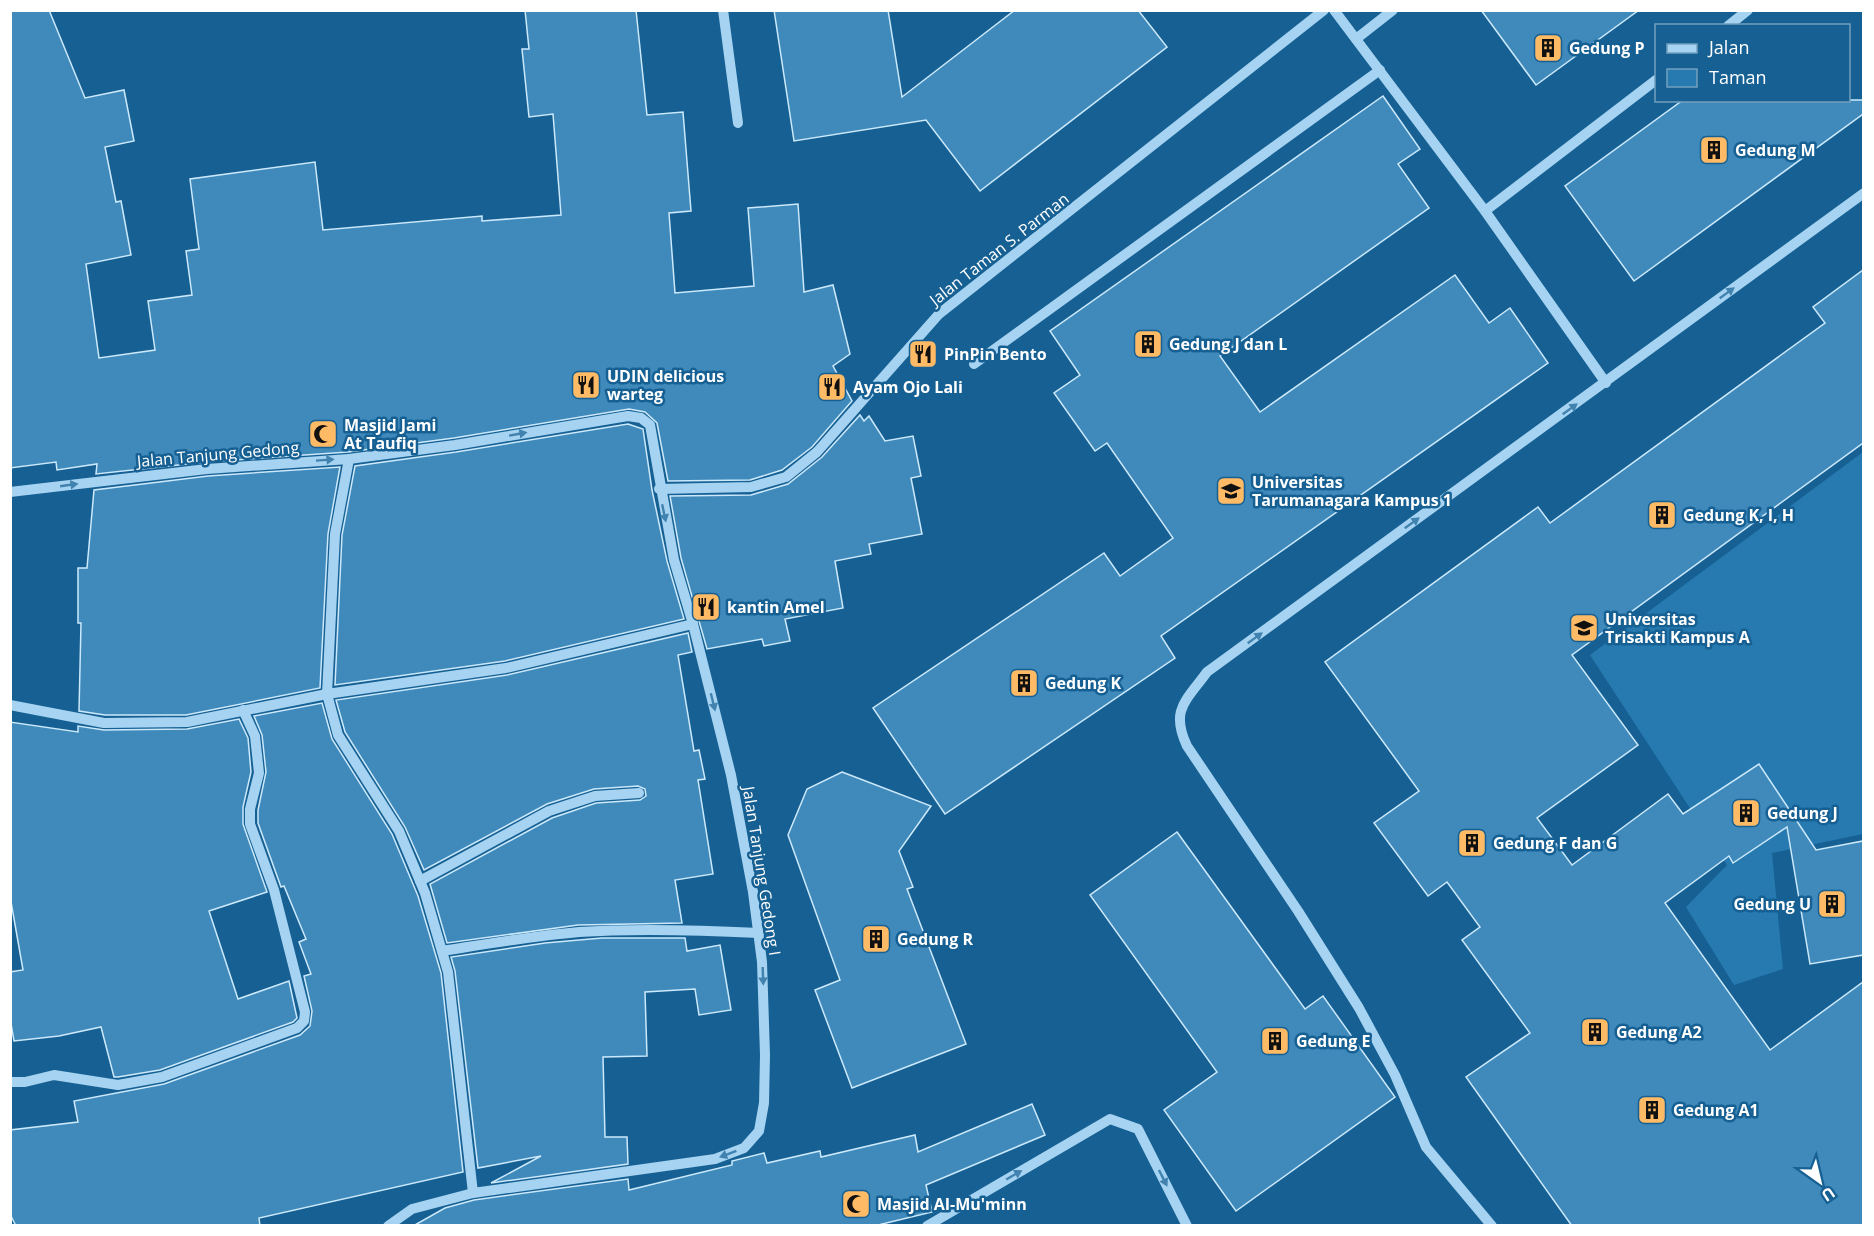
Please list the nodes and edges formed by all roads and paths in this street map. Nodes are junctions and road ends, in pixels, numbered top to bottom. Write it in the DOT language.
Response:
graph roads {
  1 [pos="723,10"];
  2 [pos="1324,10"];
  3 [pos="1334,10"];
  4 [pos="1393,10"];
  5 [pos="1748,10"];
  6 [pos="1730,24"];
  7 [pos="1356,39"];
  8 [pos="1380,70"];
  9 [pos="1655,81"];
  10 [pos="738,123"];
  11 [pos="1863,193"];
  12 [pos="1485,211"];
  13 [pos="974,364"];
  14 [pos="1606,383"];
  15 [pos="641,418"];
  16 [pos="349,459"];
  17 [pos="659,489"];
  18 [pos="10,492"];
  19 [pos="693,624"];
  20 [pos="327,694"];
  21 [pos="10,705"];
  22 [pos="243,710"];
  23 [pos="639,793"];
  24 [pos="420,880"];
  25 [pos="759,933"];
  26 [pos="442,951"];
  27 [pos="10,1082"];
  28 [pos="473,1193"];
  29 [pos="388,1226"];
  30 [pos="927,1226"];
  31 [pos="1187,1226"];
  32 [pos="1492,1226"];
  1 -- 10 [label="street"];
  2 -- 17 [label="street, Jalan Taman S. Parman"];
  3 -- 7 [label="street"];
  4 -- 7 [label="street"];
  5 -- 6 [label="street"];
  7 -- 8 [label="street"];
  8 -- 12 [label="street"];
  8 -- 13 [label="street"];
  9 -- 12 [label="street"];
  14 -- 11 [label="street, one-way"];
  12 -- 14 [label="street"];
  32 -- 14 [label="street, one-way"];
  16 -- 15 [label="street, Jalan Tanjung Gedong, one-way"];
  15 -- 17 [label="street, Jalan Tanjung Gedong I"];
  18 -- 16 [label="street, Jalan Tanjung Gedong, one-way"];
  16 -- 20 [label="street"];
  17 -- 19 [label="street, Jalan Tanjung Gedong I, one-way"];
  19 -- 20 [label="street"];
  19 -- 25 [label="street, Jalan Tanjung Gedong I, one-way"];
  20 -- 22 [label="street"];
  20 -- 24 [label="street"];
  21 -- 22 [label="street"];
  22 -- 27 [label="street"];
  23 -- 24 [label="street"];
  24 -- 26 [label="street"];
  25 -- 26 [label="street"];
  25 -- 28 [label="street, Jalan Tanjung Gedong I, one-way"];
  26 -- 28 [label="street"];
  28 -- 29 [label="street, Jalan Tanjung Gedong I"];
  30 -- 31 [label="street, one-way"];
}
